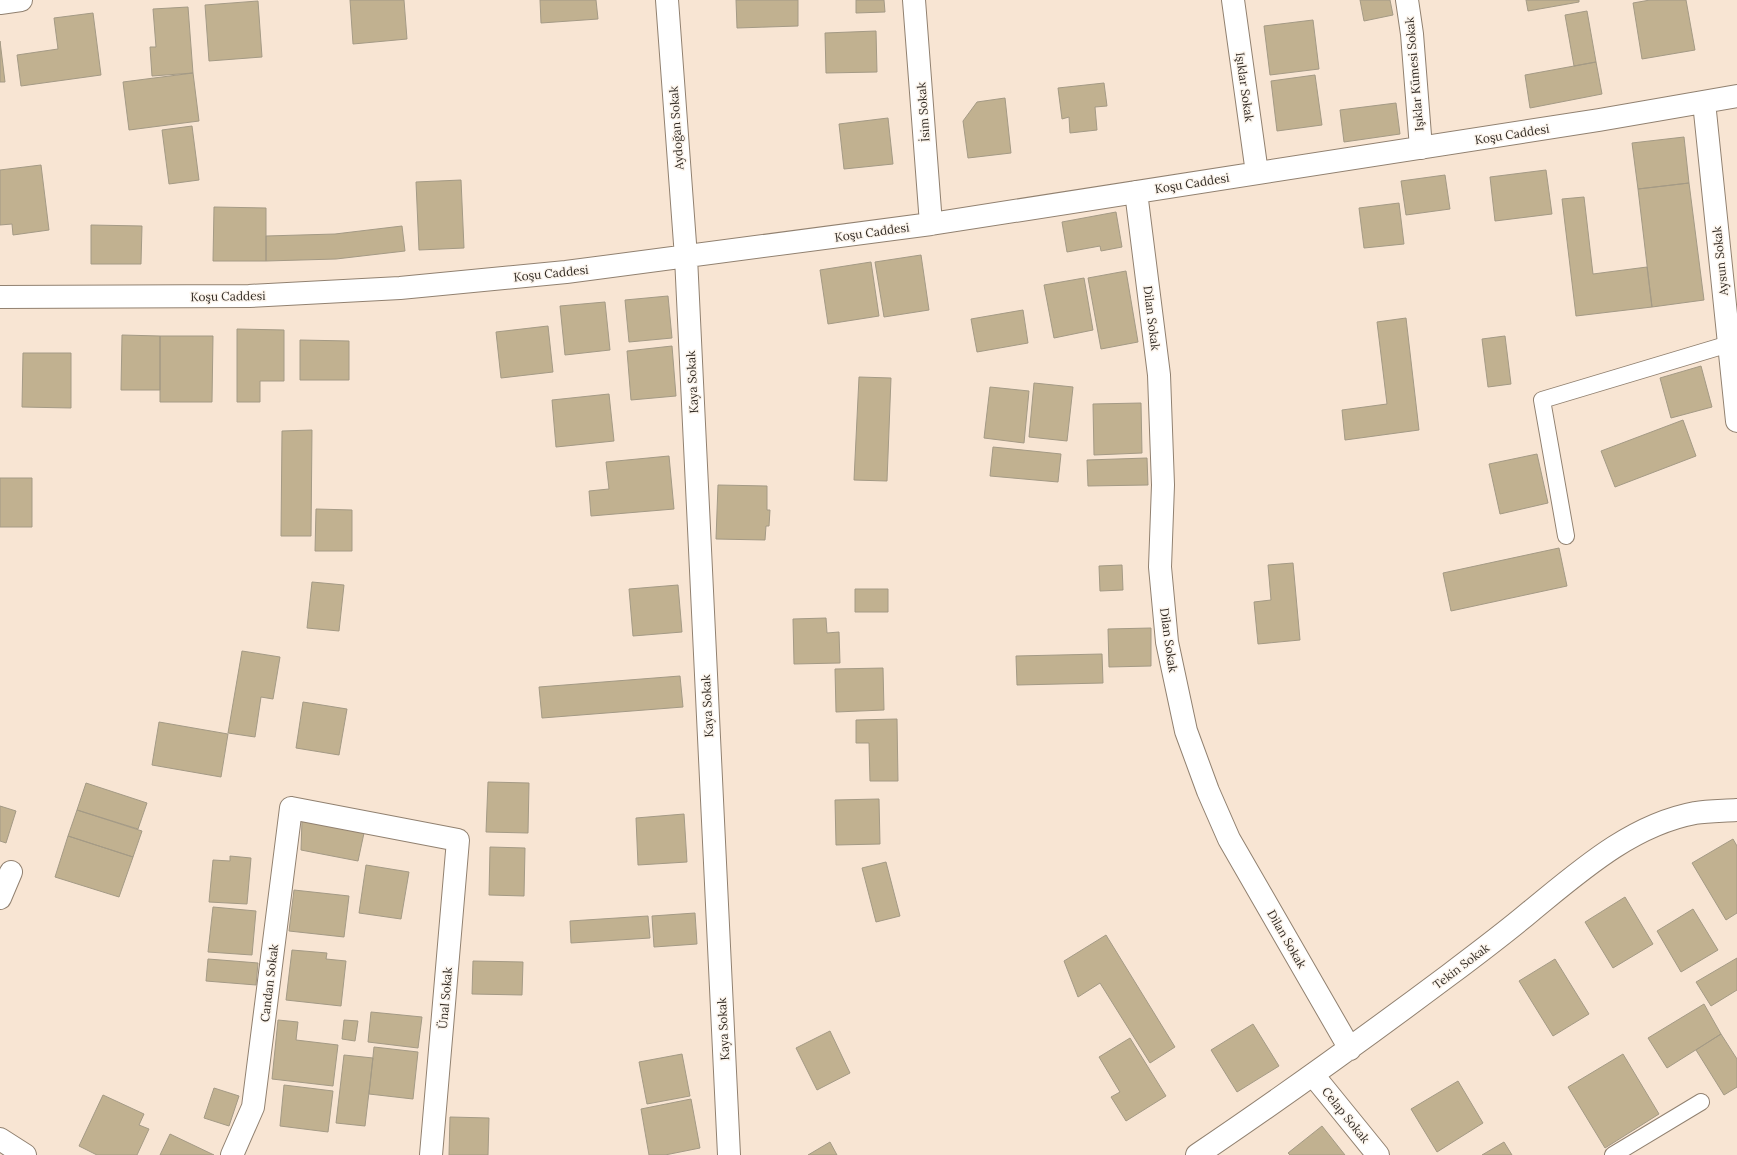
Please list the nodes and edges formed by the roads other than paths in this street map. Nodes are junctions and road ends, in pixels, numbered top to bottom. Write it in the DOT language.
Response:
graph roads {
  1 [pos="21,0"];
  2 [pos="666,0"];
  3 [pos="914,0"];
  4 [pos="1233,0"];
  5 [pos="1407,0"];
  6 [pos="0,3"];
  7 [pos="1737,96"];
  8 [pos="1704,102"];
  9 [pos="1421,148"];
  10 [pos="1257,173"];
  11 [pos="1136,192"];
  12 [pos="931,224"];
  13 [pos="686,257"];
  14 [pos="0,297"];
  15 [pos="1729,344"];
  16 [pos="1737,421"];
  17 [pos="1566,536"];
  18 [pos="291,808"];
  19 [pos="1737,810"];
  20 [pos="11,872"];
  21 [pos="0,898"];
  22 [pos="1350,1049"];
  23 [pos="1313,1075"];
  24 [pos="1701,1102"];
  25 [pos="0,1139"];
  26 [pos="25,1155"];
  27 [pos="232,1155"];
  28 [pos="430,1155"];
  29 [pos="729,1155"];
  30 [pos="1197,1155"];
  31 [pos="1378,1155"];
  32 [pos="1613,1155"];
  1 -- 6 [label="street"];
  2 -- 13 [label="street, Aydoğan Sokak"];
  3 -- 12 [label="street, İsim Sokak"];
  4 -- 10 [label="street, Işıklar Sokak"];
  5 -- 9 [label="street, Işıklar Kümesi Sokak"];
  7 -- 8 [label="street, Koşu Caddesi"];
  8 -- 9 [label="street, Koşu Caddesi"];
  8 -- 15 [label="street, Aysun Sokak"];
  9 -- 10 [label="street, Koşu Caddesi"];
  10 -- 11 [label="street, Koşu Caddesi"];
  11 -- 12 [label="street, Koşu Caddesi"];
  11 -- 22 [label="street, Dilan Sokak"];
  12 -- 13 [label="street, Koşu Caddesi"];
  13 -- 14 [label="street, Koşu Caddesi"];
  13 -- 29 [label="street, Kaya Sokak"];
  15 -- 16 [label="street, Aysun Sokak"];
  15 -- 17 [label="lane"];
  18 -- 27 [label="street, Candan Sokak"];
  18 -- 28 [label="street, Ünal Sokak"];
  19 -- 22 [label="street, Tekin Sokak"];
  20 -- 21 [label="street"];
  22 -- 23 [label="street, Tekin Sokak"];
  23 -- 30 [label="street, Tekin Sokak"];
  23 -- 31 [label="street, Celap Sokak"];
  24 -- 32 [label="lane"];
  25 -- 26 [label="street"];
}
